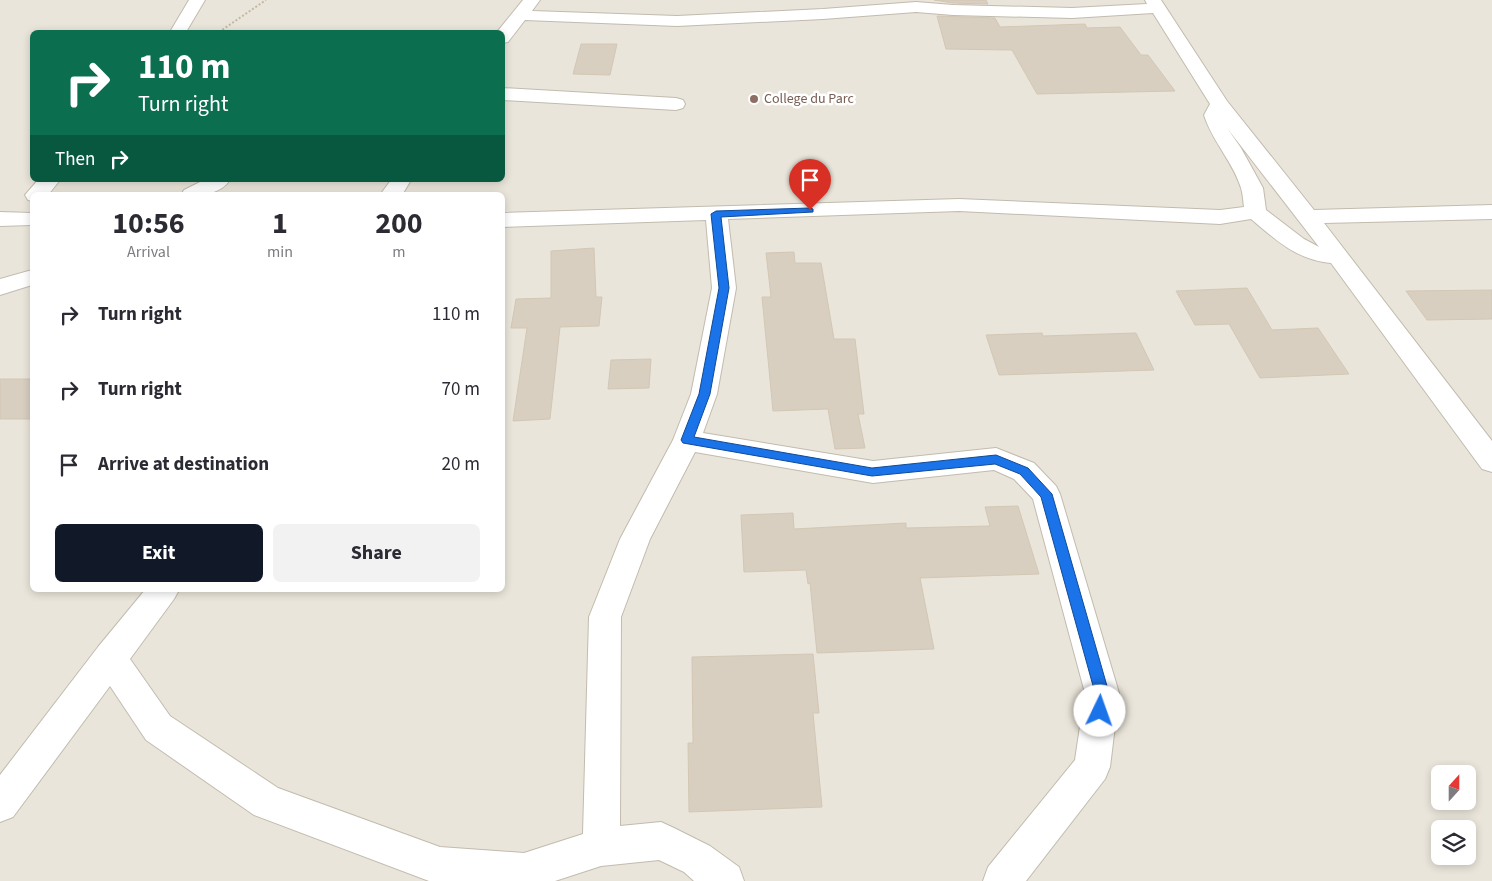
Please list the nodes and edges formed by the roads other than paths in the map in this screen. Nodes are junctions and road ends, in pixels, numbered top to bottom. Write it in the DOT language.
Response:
graph roads {
  1 [pos="197,0"];
  2 [pos="532,0"];
  3 [pos="1156,4"];
  4 [pos="521,15"];
  5 [pos="179,30"];
  6 [pos="505,32"];
  7 [pos="505,94"];
  8 [pos="676,104"];
  9 [pos="1219,104"];
  10 [pos="48,182"];
  11 [pos="216,182"];
  12 [pos="39,192"];
  13 [pos="198,192"];
  14 [pos="30,200"];
  15 [pos="1255,212"];
  16 [pos="1492,212"];
  17 [pos="716,214"];
  18 [pos="1308,217"];
  19 [pos="15,219"];
  20 [pos="505,220"];
  21 [pos="1339,257"];
  22 [pos="30,278"];
  23 [pos="0,287"];
  24 [pos="687,440"];
  25 [pos="1492,461"];
  26 [pos="161,592"];
  27 [pos="110,657"];
  28 [pos="0,804"];
  29 [pos="601,847"];
  30 [pos="725,881"];
  31 [pos="1002,881"];
  1 -- 5 [label="street"];
  2 -- 4 [label="street"];
  3 -- 4 [label="street"];
  3 -- 9 [label="street"];
  4 -- 6 [label="street"];
  7 -- 8 [label="street"];
  9 -- 15 [label="street"];
  9 -- 18 [label="street"];
  10 -- 12 [label="street"];
  11 -- 13 [label="street"];
  14 -- 19 [label="street"];
  15 -- 17 [label="street"];
  15 -- 21 [label="street"];
  16 -- 18 [label="street"];
  17 -- 20 [label="street"];
  17 -- 24 [label="street"];
  18 -- 21 [label="street"];
  21 -- 25 [label="street"];
  22 -- 23 [label="street"];
  24 -- 29 [label="street"];
  24 -- 31 [label="street"];
  26 -- 27 [label="street"];
  27 -- 28 [label="street"];
  27 -- 29 [label="street"];
  29 -- 30 [label="street"];
}
